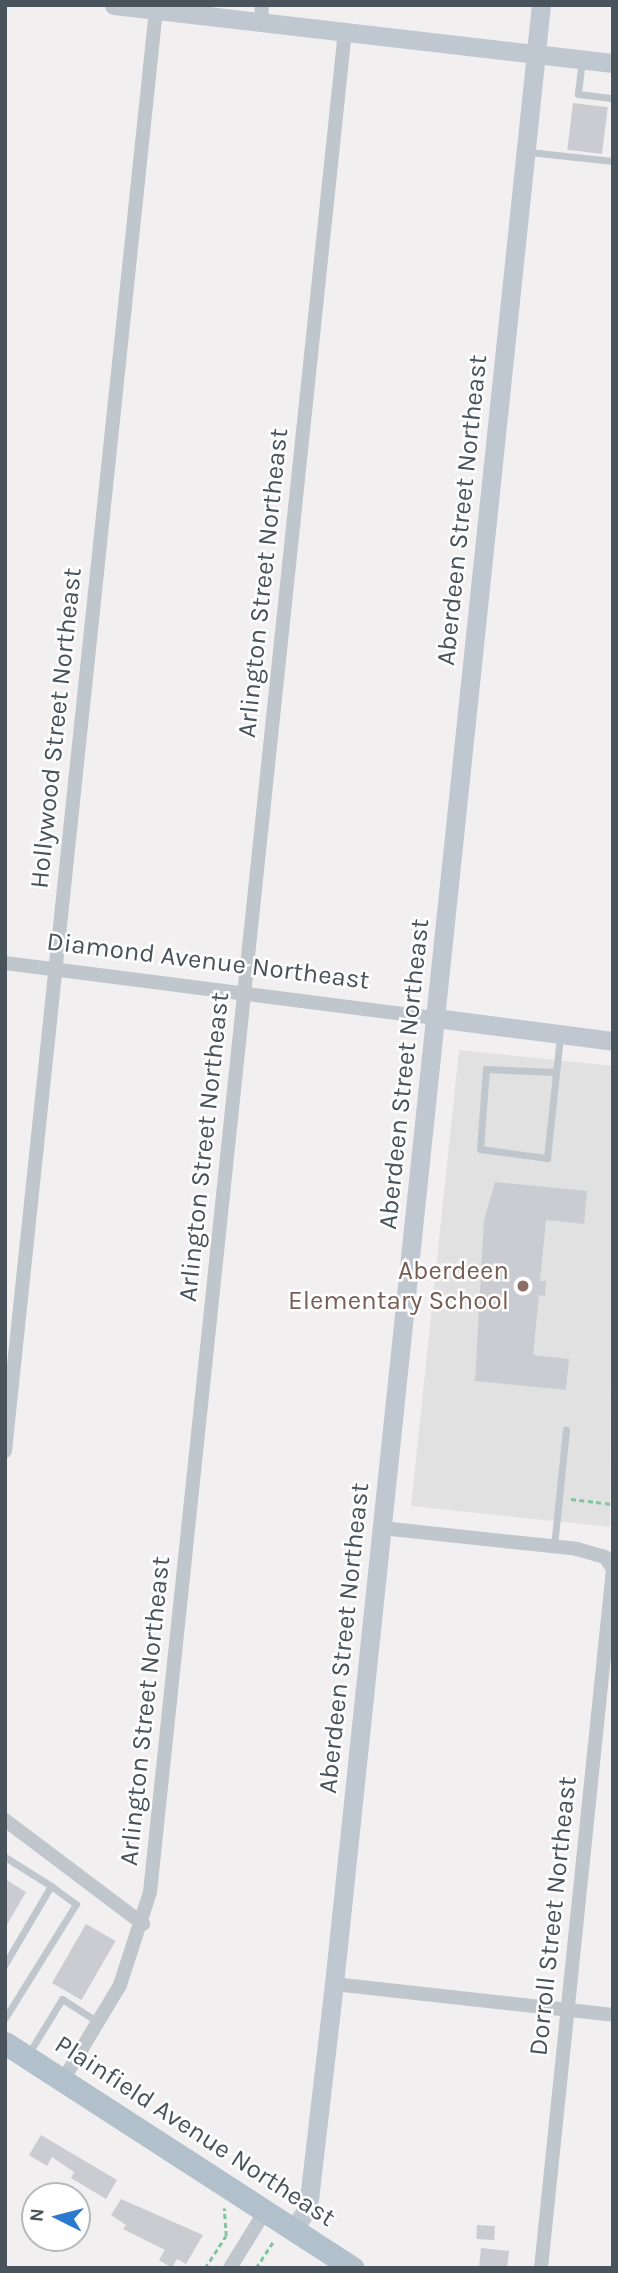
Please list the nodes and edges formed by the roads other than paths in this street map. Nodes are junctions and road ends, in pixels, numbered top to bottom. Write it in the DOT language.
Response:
graph roads {
  1 [pos="114,5"];
  2 [pos="541,5"];
  3 [pos="156,10"];
  4 [pos="261,14"];
  5 [pos="345,32"];
  6 [pos="537,51"];
  7 [pos="582,59"];
  8 [pos="613,63"];
  9 [pos="613,98"];
  10 [pos="525,151"];
  11 [pos="613,161"];
  12 [pos="5,963"];
  13 [pos="55,969"];
  14 [pos="244,991"];
  15 [pos="436,1018"];
  16 [pos="560,1035"];
  17 [pos="613,1041"];
  18 [pos="555,1072"];
  19 [pos="566,1430"];
  20 [pos="5,1451"];
  21 [pos="382,1528"];
  22 [pos="554,1546"];
  23 [pos="613,1569"];
  24 [pos="5,1820"];
  25 [pos="5,1857"];
  26 [pos="51,1886"];
  27 [pos="143,1924"];
  28 [pos="5,1964"];
  29 [pos="334,1984"];
  30 [pos="567,2010"];
  31 [pos="613,2015"];
  32 [pos="5,2018"];
  33 [pos="99,2022"];
  34 [pos="5,2043"];
  35 [pos="27,2056"];
  36 [pos="63,2080"];
  37 [pos="267,2208"];
  38 [pos="295,2227"];
  39 [pos="230,2268"];
  40 [pos="353,2268"];
  41 [pos="541,2268"];
  1 -- 3 [label="street"];
  2 -- 6 [label="street, Aberdeen Street Northeast"];
  3 -- 4 [label="street"];
  3 -- 13 [label="street, Hollywood Street Northeast"];
  4 -- 5 [label="street"];
  5 -- 6 [label="street"];
  5 -- 14 [label="street, Arlington Street Northeast"];
  6 -- 7 [label="street"];
  6 -- 10 [label="street, Aberdeen Street Northeast"];
  7 -- 8 [label="street"];
  7 -- 9 [label="lane"];
  10 -- 11 [label="lane"];
  10 -- 15 [label="street, Aberdeen Street Northeast"];
  12 -- 13 [label="street, Diamond Avenue Northeast"];
  13 -- 14 [label="street, Diamond Avenue Northeast"];
  13 -- 20 [label="street, Hollywood Street Northeast"];
  14 -- 15 [label="street, Diamond Avenue Northeast"];
  14 -- 27 [label="street, Arlington Street Northeast"];
  15 -- 16 [label="street, Diamond Avenue Northeast"];
  15 -- 21 [label="street, Aberdeen Street Northeast"];
  16 -- 17 [label="street, Diamond Avenue Northeast"];
  16 -- 18 [label="lane"];
  18 -- 18 [label="lane"];
  19 -- 22 [label="lane"];
  21 -- 22 [label="street"];
  21 -- 29 [label="street, Aberdeen Street Northeast"];
  22 -- 23 [label="street"];
  23 -- 30 [label="street, Dorroll Street Northeast"];
  24 -- 27 [label="street"];
  25 -- 26 [label="lane"];
  26 -- 28 [label="lane"];
  26 -- 32 [label="lane"];
  27 -- 33 [label="street, Arlington Street Northeast"];
  29 -- 30 [label="street"];
  29 -- 38 [label="street, Aberdeen Street Northeast"];
  30 -- 31 [label="street"];
  30 -- 41 [label="street, Dorroll Street Northeast"];
  33 -- 35 [label="lane"];
  33 -- 36 [label="street, Arlington Street Northeast"];
  34 -- 35 [label="main road, Plainfield Avenue Northeast"];
  35 -- 36 [label="main road, Plainfield Avenue Northeast"];
  36 -- 37 [label="main road, Plainfield Avenue Northeast"];
  37 -- 38 [label="main road, Plainfield Avenue Northeast"];
  37 -- 39 [label="street"];
  38 -- 40 [label="main road, Plainfield Avenue Northeast"];
}
